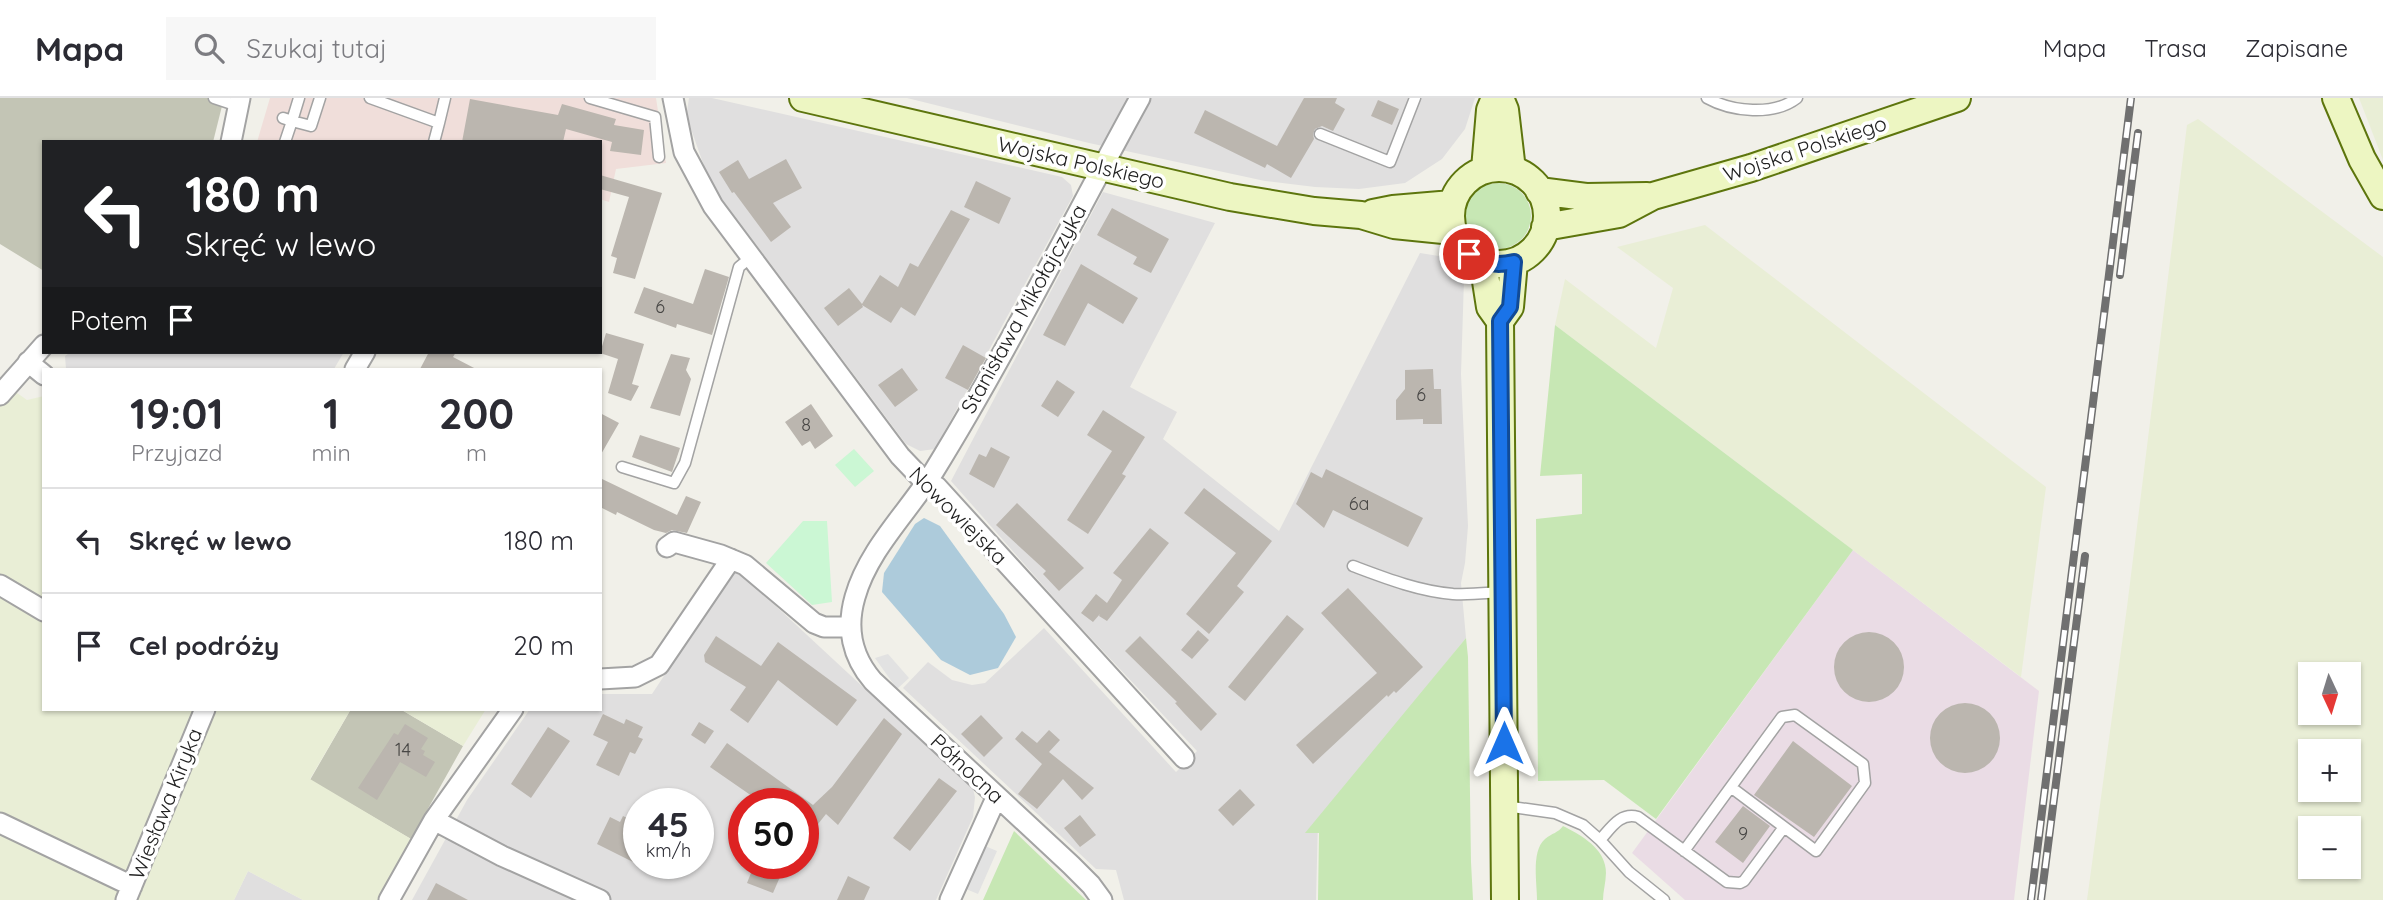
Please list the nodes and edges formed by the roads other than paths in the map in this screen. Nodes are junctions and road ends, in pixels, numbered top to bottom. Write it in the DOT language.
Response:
graph roads {
  1 [pos="214,98"];
  2 [pos="299,98"];
  3 [pos="320,98"];
  4 [pos="370,98"];
  5 [pos="446,98"];
  6 [pos="590,98"];
  7 [pos="673,98"];
  8 [pos="803,98"];
  9 [pos="1140,98"];
  10 [pos="1415,98"];
  11 [pos="1498,98"];
  12 [pos="1707,98"];
  13 [pos="1797,98"];
  14 [pos="1957,98"];
  15 [pos="2336,98"];
  16 [pos="239,102"];
  17 [pos="287,119"];
  18 [pos="439,123"];
  19 [pos="1320,134"];
  20 [pos="231,140"];
  21 [pos="285,140"];
  22 [pos="435,140"];
  23 [pos="659,157"];
  24 [pos="1102,169"];
  25 [pos="1485,170"];
  26 [pos="1512,170"];
  27 [pos="1539,191"];
  28 [pos="1653,196"];
  29 [pos="2383,196"];
  30 [pos="1452,204"];
  31 [pos="1361,215"];
  32 [pos="1545,227"];
  33 [pos="1452,231"];
  34 [pos="750,258"];
  35 [pos="1483,262"];
  36 [pos="1514,262"];
  37 [pos="1500,321"];
  38 [pos="42,347"];
  39 [pos="28,362"];
  40 [pos="42,373"];
  41 [pos="0,395"];
  42 [pos="622,467"];
  43 [pos="927,481"];
  44 [pos="667,547"];
  45 [pos="732,559"];
  46 [pos="1353,566"];
  47 [pos="0,585"];
  48 [pos="1503,592"];
  49 [pos="42,610"];
  50 [pos="850,627"];
  51 [pos="602,679"];
  52 [pos="204,711"];
  53 [pos="512,711"];
  54 [pos="1184,758"];
  55 [pos="1732,788"];
  56 [pos="996,798"];
  57 [pos="1504,806"];
  58 [pos="434,820"];
  59 [pos="0,823"];
  60 [pos="1784,827"];
  61 [pos="1600,839"];
  62 [pos="1684,851"];
  63 [pos="129,893"];
  64 [pos="390,900"];
  65 [pos="600,900"];
  66 [pos="950,900"];
  67 [pos="1102,900"];
  68 [pos="1505,900"];
  69 [pos="1664,900"];
  1 -- 16 [label="lane"];
  2 -- 17 [label="lane"];
  3 -- 17 [label="lane"];
  4 -- 18 [label="lane"];
  5 -- 18 [label="lane"];
  6 -- 23 [label="lane"];
  7 -- 34 [label="street, Nowowiejska"];
  8 -- 24 [label="main road, Wojska Polskiego"];
  9 -- 24 [label="street, Stanisława Mikołajczyka"];
  10 -- 19 [label="lane"];
  11 -- 25 [label="main road"];
  11 -- 26 [label="main road"];
  12 -- 13 [label="lane"];
  14 -- 28 [label="main road, Wojska Polskiego"];
  15 -- 29 [label="main road"];
  16 -- 20 [label="street"];
  17 -- 21 [label="lane"];
  18 -- 22 [label="lane"];
  24 -- 31 [label="main road, Wojska Polskiego"];
  24 -- 43 [label="street, Stanisława Mikołajczyka"];
  25 -- 26 [label="main road"];
  25 -- 30 [label="main road"];
  26 -- 27 [label="main road"];
  27 -- 28 [label="main road, Wojska Polskiego"];
  27 -- 32 [label="main road"];
  28 -- 32 [label="main road, Wojska Polskiego"];
  30 -- 31 [label="main road, Wojska Polskiego"];
  30 -- 33 [label="main road"];
  31 -- 33 [label="main road, Wojska Polskiego"];
  32 -- 36 [label="main road"];
  33 -- 35 [label="main road"];
  34 -- 42 [label="lane"];
  34 -- 43 [label="street, Nowowiejska"];
  35 -- 36 [label="main road"];
  35 -- 37 [label="main road"];
  36 -- 37 [label="main road"];
  37 -- 48 [label="main road"];
  38 -- 39 [label="street"];
  39 -- 40 [label="street"];
  39 -- 41 [label="street"];
  43 -- 50 [label="street, Północna"];
  43 -- 54 [label="street, Nowowiejska"];
  44 -- 45 [label="street"];
  45 -- 50 [label="street"];
  45 -- 51 [label="street"];
  46 -- 48 [label="lane"];
  47 -- 49 [label="street"];
  48 -- 57 [label="main road"];
  50 -- 56 [label="street, Północna"];
  52 -- 63 [label="street, Wiesława Kiryka"];
  53 -- 58 [label="street"];
  55 -- 60 [label="lane"];
  55 -- 60 [label="lane"];
  55 -- 62 [label="lane"];
  56 -- 66 [label="street"];
  56 -- 67 [label="street, Północna"];
  57 -- 61 [label="lane"];
  57 -- 68 [label="main road"];
  58 -- 64 [label="street"];
  58 -- 65 [label="street"];
  59 -- 63 [label="street"];
  60 -- 62 [label="lane"];
  61 -- 62 [label="lane"];
  61 -- 69 [label="lane"];
}
